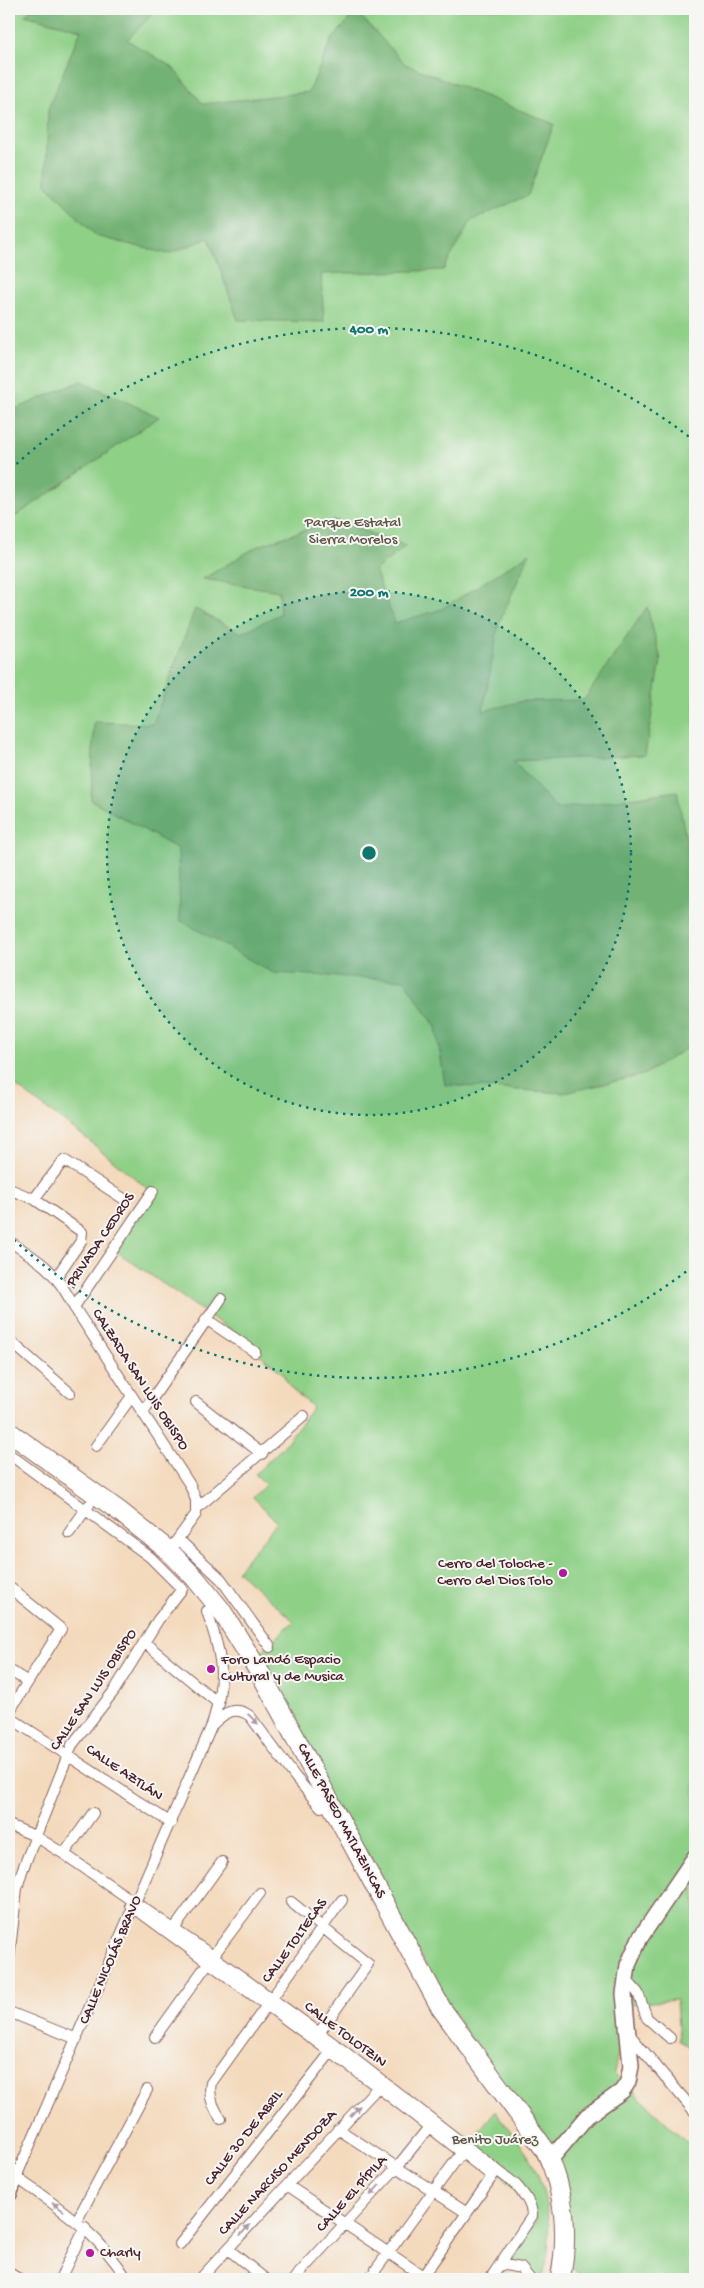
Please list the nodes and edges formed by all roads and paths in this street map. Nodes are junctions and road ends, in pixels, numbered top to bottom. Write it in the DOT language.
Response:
graph roads {
  1 [pos="9,1189"];
  2 [pos="153,1191"];
  3 [pos="34,1199"];
  4 [pos="124,1199"];
  5 [pos="9,1241"];
  6 [pos="57,1276"];
  7 [pos="220,1300"];
  8 [pos="74,1307"];
  9 [pos="206,1319"];
  10 [pos="9,1340"];
  11 [pos="256,1352"];
  12 [pos="70,1393"];
  13 [pos="132,1396"];
  14 [pos="196,1402"];
  15 [pos="143,1412"];
  16 [pos="304,1416"];
  17 [pos="9,1432"];
  18 [pos="9,1445"];
  19 [pos="96,1446"];
  20 [pos="9,1454"];
  21 [pos="262,1454"];
  22 [pos="60,1475"];
  23 [pos="88,1507"];
  24 [pos="197,1508"];
  25 [pos="69,1533"];
  26 [pos="174,1545"];
  27 [pos="9,1587"];
  28 [pos="208,1611"];
  29 [pos="144,1642"];
  30 [pos="270,1647"];
  31 [pos="9,1670"];
  32 [pos="28,1682"];
  33 [pos="219,1704"];
  34 [pos="9,1712"];
  35 [pos="9,1717"];
  36 [pos="212,1725"];
  37 [pos="67,1754"];
  38 [pos="321,1807"];
  39 [pos="93,1813"];
  40 [pos="171,1823"];
  41 [pos="9,1825"];
  42 [pos="35,1836"];
  43 [pos="64,1854"];
  44 [pos="695,1857"];
  45 [pos="222,1862"];
  46 [pos="13,1887"];
  47 [pos="260,1893"];
  48 [pos="375,1894"];
  49 [pos="342,1900"];
  50 [pos="291,1902"];
  51 [pos="134,1905"];
  52 [pos="323,1927"];
  53 [pos="174,1928"];
  54 [pos="9,1958"];
  55 [pos="210,1959"];
  56 [pos="625,1978"];
  57 [pos="269,2001"];
  58 [pos="9,2012"];
  59 [pos="626,2031"];
  60 [pos="319,2033"];
  61 [pos="155,2037"];
  62 [pos="670,2038"];
  63 [pos="77,2039"];
  64 [pos="331,2052"];
  65 [pos="378,2087"];
  66 [pos="147,2090"];
  67 [pos="695,2112"];
  68 [pos="221,2119"];
  69 [pos="429,2127"];
  70 [pos="338,2129"];
  71 [pos="462,2152"];
  72 [pos="550,2160"];
  73 [pos="397,2167"];
  74 [pos="495,2173"];
  75 [pos="12,2174"];
  76 [pos="287,2185"];
  77 [pos="434,2191"];
  78 [pos="9,2194"];
  79 [pos="467,2213"];
  80 [pos="81,2224"];
  81 [pos="345,2224"];
  82 [pos="180,2244"];
  83 [pos="228,2249"];
  84 [pos="389,2253"];
  85 [pos="500,2264"];
  86 [pos="9,2273"];
  87 [pos="422,2278"];
  88 [pos="19,2279"];
  89 [pos="60,2279"];
  90 [pos="127,2279"];
  91 [pos="200,2279"];
  92 [pos="265,2279"];
  93 [pos="294,2279"];
  94 [pos="370,2279"];
  95 [pos="490,2279"];
  96 [pos="530,2279"];
  97 [pos="548,2279"];
  98 [pos="560,2279"];
  1 -- 3 [label="street"];
  2 -- 8 [label="street, PRIVADA CEDROS"];
  3 -- 4 [label="street"];
  3 -- 6 [label="street"];
  5 -- 6 [label="street, CALZADA SAN LUIS OBISPO"];
  6 -- 8 [label="street, CALZADA SAN LUIS OBISPO"];
  7 -- 9 [label="street"];
  8 -- 13 [label="street, CALZADA SAN LUIS OBISPO"];
  9 -- 11 [label="street"];
  9 -- 15 [label="street"];
  10 -- 12 [label="street"];
  13 -- 15 [label="street, CALZADA SAN LUIS OBISPO"];
  13 -- 19 [label="street"];
  14 -- 21 [label="street"];
  15 -- 24 [label="street, CALZADA SAN LUIS OBISPO"];
  16 -- 21 [label="street"];
  17 -- 22 [label="highway, CALLE PASEO MATLAZINCAS"];
  18 -- 22 [label="highway, CALLE PASEO MATLAZINCAS"];
  20 -- 23 [label="street"];
  21 -- 24 [label="street"];
  22 -- 23 [label="highway, CALLE PASEO MATLAZINCAS"];
  22 -- 26 [label="highway, CALLE PASEO MATLAZINCAS"];
  23 -- 25 [label="street"];
  23 -- 28 [label="highway, CALLE PASEO MATLAZINCAS"];
  23 -- 29 [label="street, CALLE SAN LUIS OBISPO"];
  24 -- 26 [label="street"];
  26 -- 30 [label="street"];
  26 -- 48 [label="highway, CALLE PASEO MATLAZINCAS"];
  27 -- 32 [label="street"];
  28 -- 33 [label="street, CALLE NICOLÁS BRAVO"];
  28 -- 38 [label="highway, CALLE PASEO MATLAZINCAS"];
  29 -- 33 [label="street"];
  29 -- 37 [label="street, CALLE SAN LUIS OBISPO"];
  31 -- 32 [label="street"];
  32 -- 34 [label="street"];
  33 -- 36 [label="street, CALLE NICOLÁS BRAVO"];
  35 -- 37 [label="street, CALLE AZTLÁN"];
  36 -- 38 [label="street, one-way"];
  36 -- 40 [label="street, CALLE NICOLÁS BRAVO"];
  37 -- 40 [label="street, CALLE AZTLÁN"];
  37 -- 42 [label="street, CALLE SAN LUIS OBISPO"];
  38 -- 48 [label="highway, CALLE PASEO MATLAZINCAS"];
  39 -- 43 [label="street"];
  40 -- 51 [label="street, CALLE NICOLÁS BRAVO"];
  41 -- 42 [label="street, CALLE TOLOTZIN"];
  42 -- 43 [label="street, CALLE TOLOTZIN"];
  42 -- 46 [label="street, CALLE SAN LUIS OBISPO"];
  43 -- 51 [label="street, CALLE TOLOTZIN"];
  44 -- 56 [label="street"];
  45 -- 53 [label="street"];
  46 -- 54 [label="street, CALLE SAN LUIS OBISPO"];
  47 -- 55 [label="street"];
  48 -- 72 [label="highway, CALLE PASEO MATLAZINCAS"];
  48 -- 97 [label="highway, CALLE PASEO MATLAZINCAS"];
  49 -- 52 [label="street, CALLE TOLTECAS"];
  50 -- 52 [label="street"];
  51 -- 53 [label="street, CALLE TOLOTZIN"];
  51 -- 55 [label="street, CALLE TOLOTZIN"];
  51 -- 63 [label="street, CALLE NICOLÁS BRAVO"];
  52 -- 57 [label="street, CALLE TOLTECAS"];
  52 -- 60 [label="street"];
  53 -- 55 [label="street, CALLE TOLOTZIN"];
  55 -- 57 [label="street, CALLE TOLOTZIN"];
  55 -- 61 [label="street"];
  56 -- 59 [label="street"];
  56 -- 62 [label="street"];
  57 -- 60 [label="street, CALLE TOLOTZIN"];
  57 -- 64 [label="street, CALLE TOLOTZIN"];
  57 -- 68 [label="street, CALLE TOLTECAS"];
  58 -- 63 [label="street"];
  59 -- 67 [label="street"];
  59 -- 72 [label="street"];
  60 -- 74 [label="street, CALLE TOLOTZIN"];
  63 -- 75 [label="street, CALLE NICOLÁS BRAVO"];
  64 -- 65 [label="street, CALLE TOLOTZIN"];
  64 -- 82 [label="street, CALLE 30 DE ABRIL"];
  65 -- 69 [label="street, CALLE TOLOTZIN"];
  70 -- 65 [label="street, CALLE NARCISO MENDOZA, one-way"];
  66 -- 80 [label="street"];
  69 -- 71 [label="street, CALLE TOLOTZIN"];
  69 -- 73 [label="street, CALLE EL PÍPILA"];
  70 -- 73 [label="street"];
  70 -- 76 [label="street, CALLE NARCISO MENDOZA"];
  71 -- 74 [label="street, CALLE TOLOTZIN"];
  71 -- 77 [label="street"];
  72 -- 98 [label="highway, CALLE PASEO MATLAZINCAS"];
  73 -- 77 [label="street"];
  73 -- 81 [label="street, CALLE EL PÍPILA, one-way"];
  74 -- 79 [label="street"];
  74 -- 85 [label="street, CALLE TOLOTZIN"];
  75 -- 78 [label="street, CALLE NICOLÁS BRAVO"];
  80 -- 75 [label="street, one-way"];
  76 -- 81 [label="street"];
  83 -- 76 [label="street, CALLE NARCISO MENDOZA, one-way"];
  77 -- 79 [label="street"];
  77 -- 84 [label="street"];
  79 -- 87 [label="street"];
  80 -- 89 [label="street"];
  80 -- 90 [label="street"];
  81 -- 84 [label="street"];
  81 -- 93 [label="street, CALLE EL PÍPILA"];
  83 -- 91 [label="street, CALLE NARCISO MENDOZA"];
  83 -- 92 [label="street"];
  84 -- 87 [label="street"];
  84 -- 94 [label="street"];
  85 -- 95 [label="street"];
  85 -- 96 [label="street"];
  86 -- 88 [label="street"];
}
